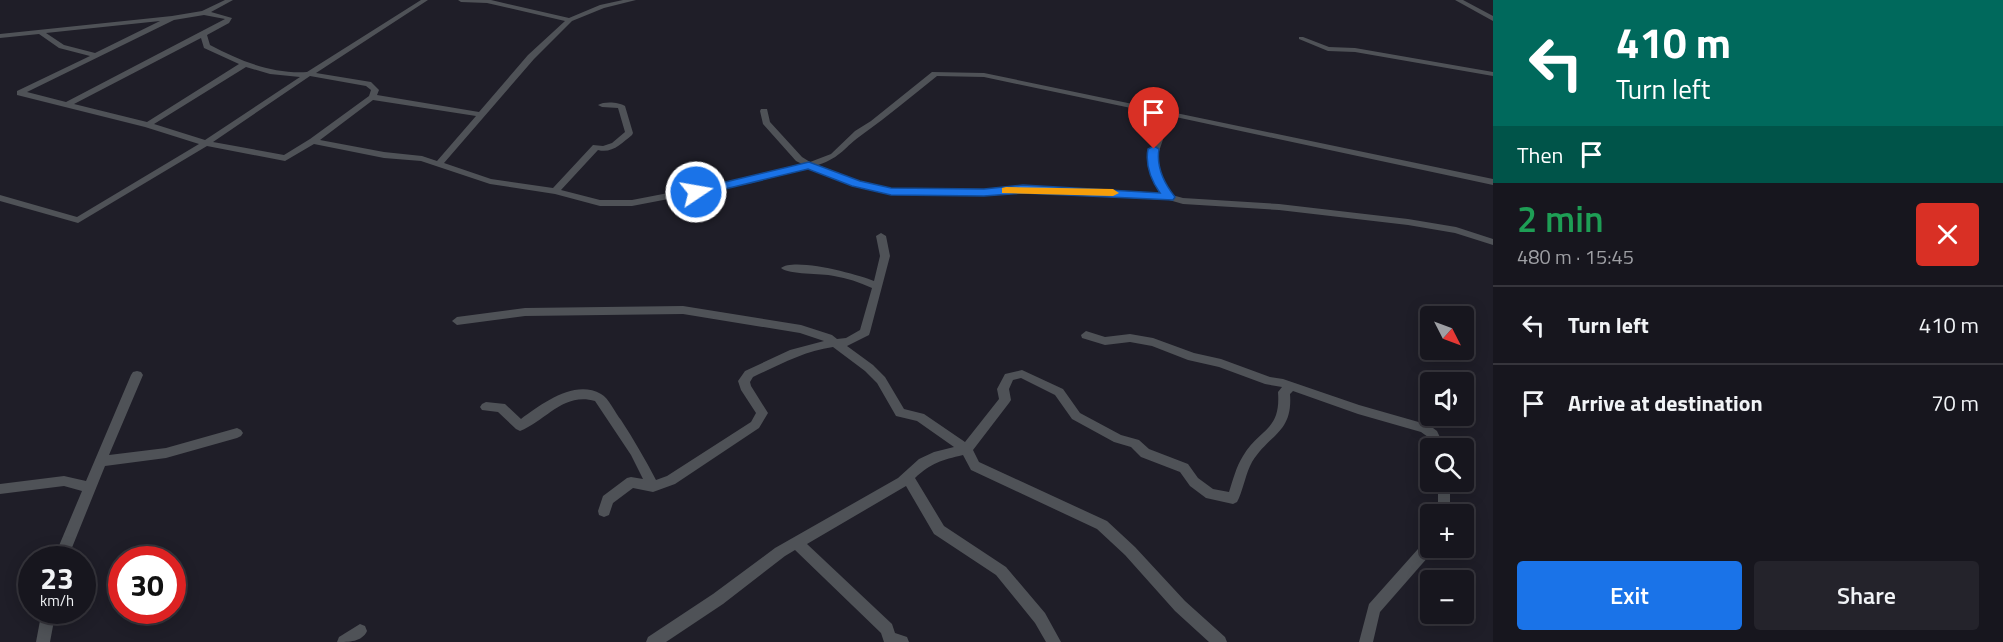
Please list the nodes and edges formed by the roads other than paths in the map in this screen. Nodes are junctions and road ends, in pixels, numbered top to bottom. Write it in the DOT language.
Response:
graph roads {
  1 [pos="230,0"];
  2 [pos="425,0"];
  3 [pos="461,0"];
  4 [pos="633,0"];
  5 [pos="1458,0"];
  6 [pos="204,13"];
  7 [pos="172,18"];
  8 [pos="1493,19"];
  9 [pos="570,20"];
  10 [pos="42,33"];
  11 [pos="203,34"];
  12 [pos="0,36"];
  13 [pos="1301,38"];
  14 [pos="98,56"];
  15 [pos="245,64"];
  16 [pos="309,74"];
  17 [pos="1493,74"];
  18 [pos="372,97"];
  19 [pos="67,105"];
  20 [pos="602,105"];
  21 [pos="765,111"];
  22 [pos="482,115"];
  23 [pos="1168,115"];
  24 [pos="148,125"];
  25 [pos="313,141"];
  26 [pos="206,143"];
  27 [pos="438,165"];
  28 [pos="809,165"];
  29 [pos="1493,183"];
  30 [pos="555,191"];
  31 [pos="1169,197"];
  32 [pos="0,198"];
  33 [pos="881,236"];
  34 [pos="1493,242"];
  35 [pos="786,268"];
  36 [pos="877,286"];
  37 [pos="457,321"];
  38 [pos="1086,334"];
  39 [pos="835,342"];
  40 [pos="137,375"];
  41 [pos="1291,386"];
  42 [pos="486,407"];
  43 [pos="237,433"];
  44 [pos="1435,438"];
  45 [pos="966,449"];
  46 [pos="102,461"];
  47 [pos="908,478"];
  48 [pos="87,487"];
  49 [pos="653,487"];
  50 [pos="0,489"];
  51 [pos="604,511"];
  52 [pos="797,543"];
  53 [pos="65,546"];
  54 [pos="1420,557"];
  55 [pos="46,624"];
  56 [pos="360,631"];
  57 [pos="43,642"];
  58 [pos="344,642"];
  59 [pos="653,642"];
  60 [pos="902,642"];
  61 [pos="1054,642"];
  62 [pos="1220,642"];
  63 [pos="1366,642"];
  1 -- 6 [label="street"];
  2 -- 16 [label="street"];
  3 -- 9 [label="street"];
  4 -- 9 [label="street"];
  5 -- 8 [label="street"];
  6 -- 7 [label="street"];
  6 -- 11 [label="street"];
  7 -- 10 [label="street"];
  7 -- 14 [label="street"];
  9 -- 22 [label="street"];
  10 -- 12 [label="street"];
  10 -- 14 [label="street"];
  11 -- 15 [label="street"];
  11 -- 19 [label="street"];
  13 -- 17 [label="street"];
  14 -- 19 [label="street"];
  15 -- 16 [label="street"];
  15 -- 24 [label="street"];
  16 -- 18 [label="street"];
  16 -- 26 [label="street"];
  18 -- 22 [label="street"];
  18 -- 25 [label="street"];
  19 -- 24 [label="street"];
  20 -- 30 [label="street"];
  21 -- 28 [label="street"];
  22 -- 27 [label="street"];
  23 -- 28 [label="street"];
  23 -- 29 [label="street"];
  23 -- 31 [label="street"];
  24 -- 26 [label="street"];
  25 -- 26 [label="street"];
  25 -- 27 [label="street"];
  26 -- 32 [label="street"];
  27 -- 30 [label="street"];
  28 -- 30 [label="street"];
  28 -- 31 [label="street"];
  31 -- 34 [label="street"];
  33 -- 36 [label="street"];
  35 -- 36 [label="street"];
  36 -- 39 [label="street"];
  37 -- 39 [label="street"];
  38 -- 41 [label="street"];
  39 -- 45 [label="street"];
  39 -- 49 [label="street"];
  40 -- 46 [label="street"];
  41 -- 44 [label="street"];
  41 -- 45 [label="street"];
  42 -- 49 [label="street"];
  43 -- 46 [label="street"];
  45 -- 47 [label="street"];
  45 -- 62 [label="street"];
  46 -- 48 [label="street"];
  47 -- 52 [label="street"];
  47 -- 61 [label="street"];
  48 -- 50 [label="street"];
  48 -- 53 [label="street"];
  49 -- 51 [label="street"];
  52 -- 59 [label="street"];
  52 -- 60 [label="street"];
  54 -- 63 [label="street"];
  55 -- 57 [label="street"];
  56 -- 58 [label="street"];
}
